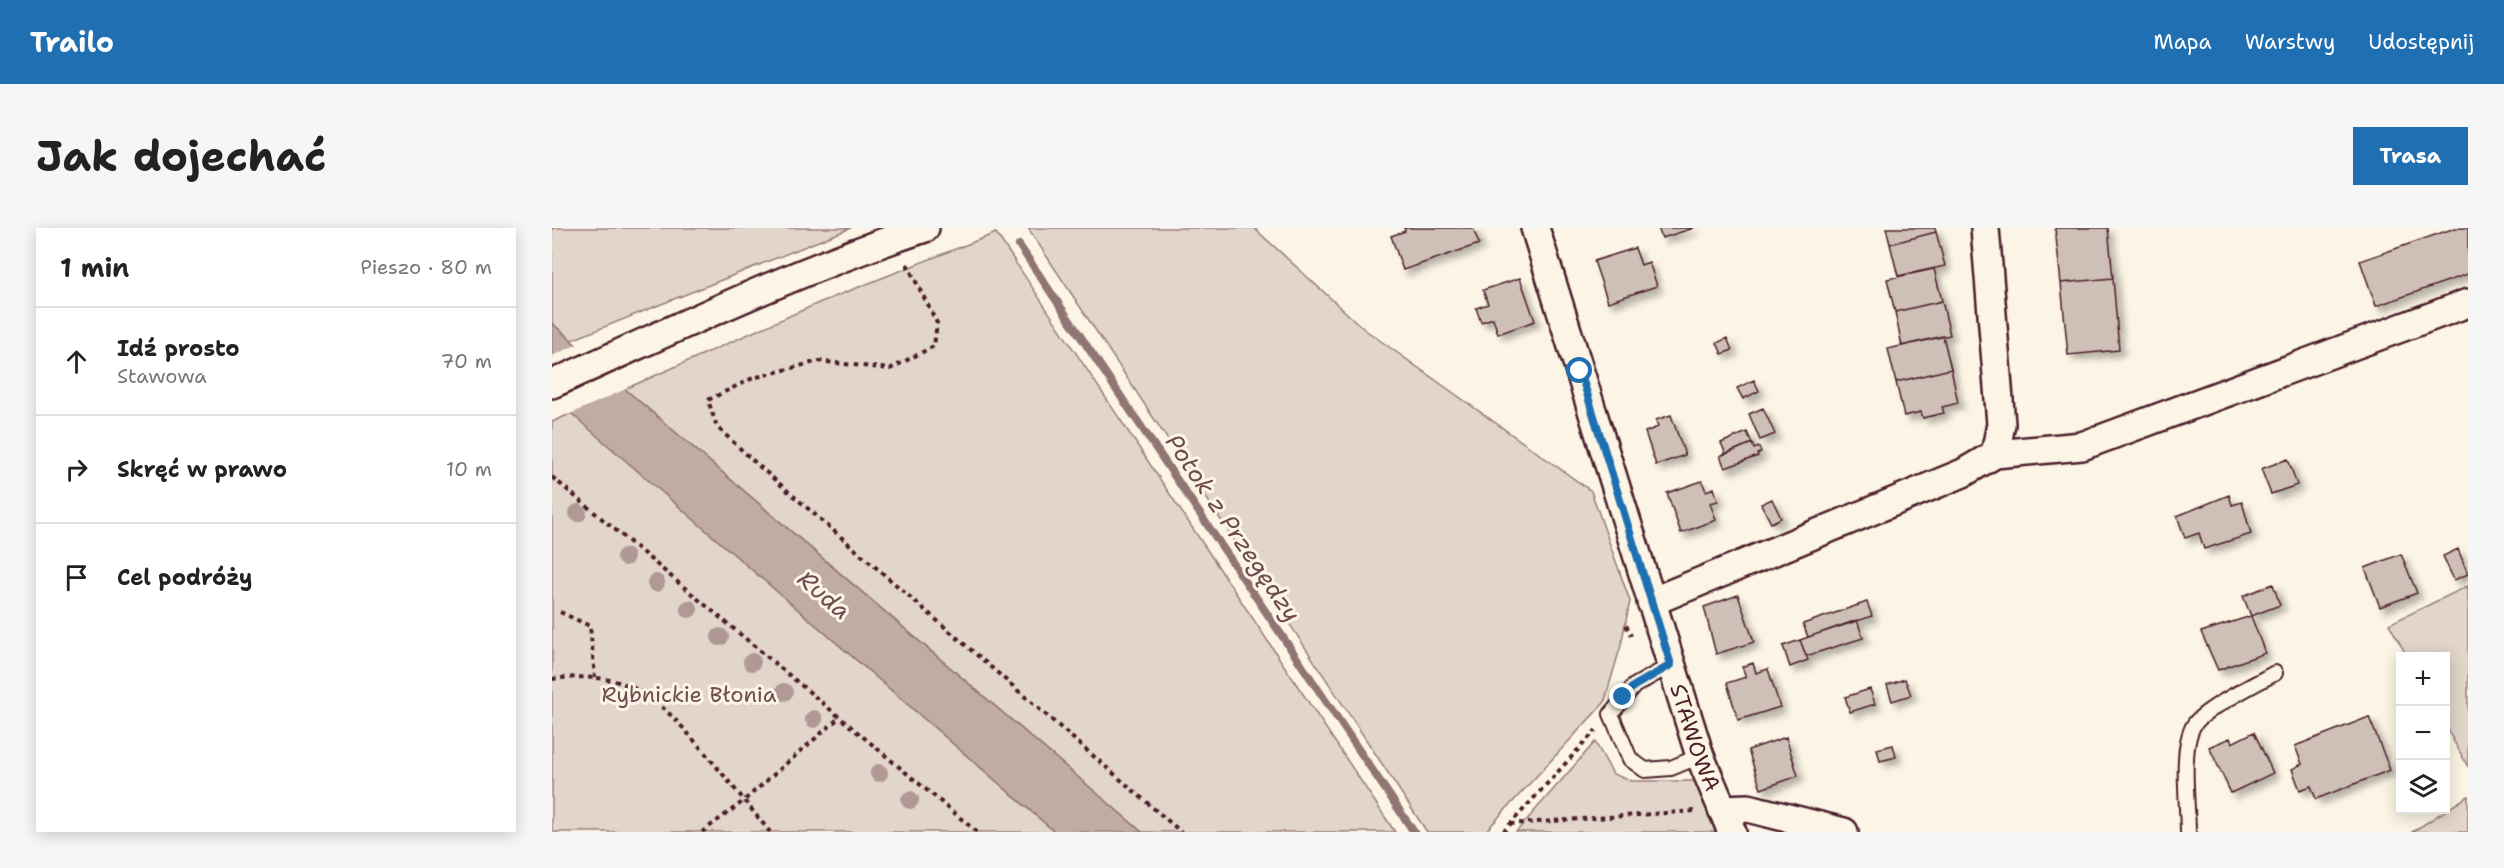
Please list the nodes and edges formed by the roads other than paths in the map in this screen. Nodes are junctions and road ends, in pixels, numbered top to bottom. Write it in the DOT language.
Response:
graph roads {
  1 [pos="925,228"];
  2 [pos="1535,228"];
  3 [pos="1985,228"];
  4 [pos="2468,303"];
  5 [pos="552,384"];
  6 [pos="1995,454"];
  7 [pos="1651,602"];
  8 [pos="1671,665"];
  9 [pos="2275,673"];
  10 [pos="1700,756"];
  11 [pos="1727,820"];
  12 [pos="1844,832"];
  13 [pos="2188,832"];
  1 -- 5 [label="street"];
  2 -- 7 [label="street, STAWOWA"];
  3 -- 6 [label="street"];
  4 -- 6 [label="street"];
  6 -- 7 [label="street"];
  7 -- 8 [label="street, STAWOWA"];
  8 -- 10 [label="street, STAWOWA"];
  8 -- 10 [label="lane"];
  9 -- 13 [label="lane"];
  10 -- 11 [label="street, STAWOWA"];
  11 -- 12 [label="street"];
}
